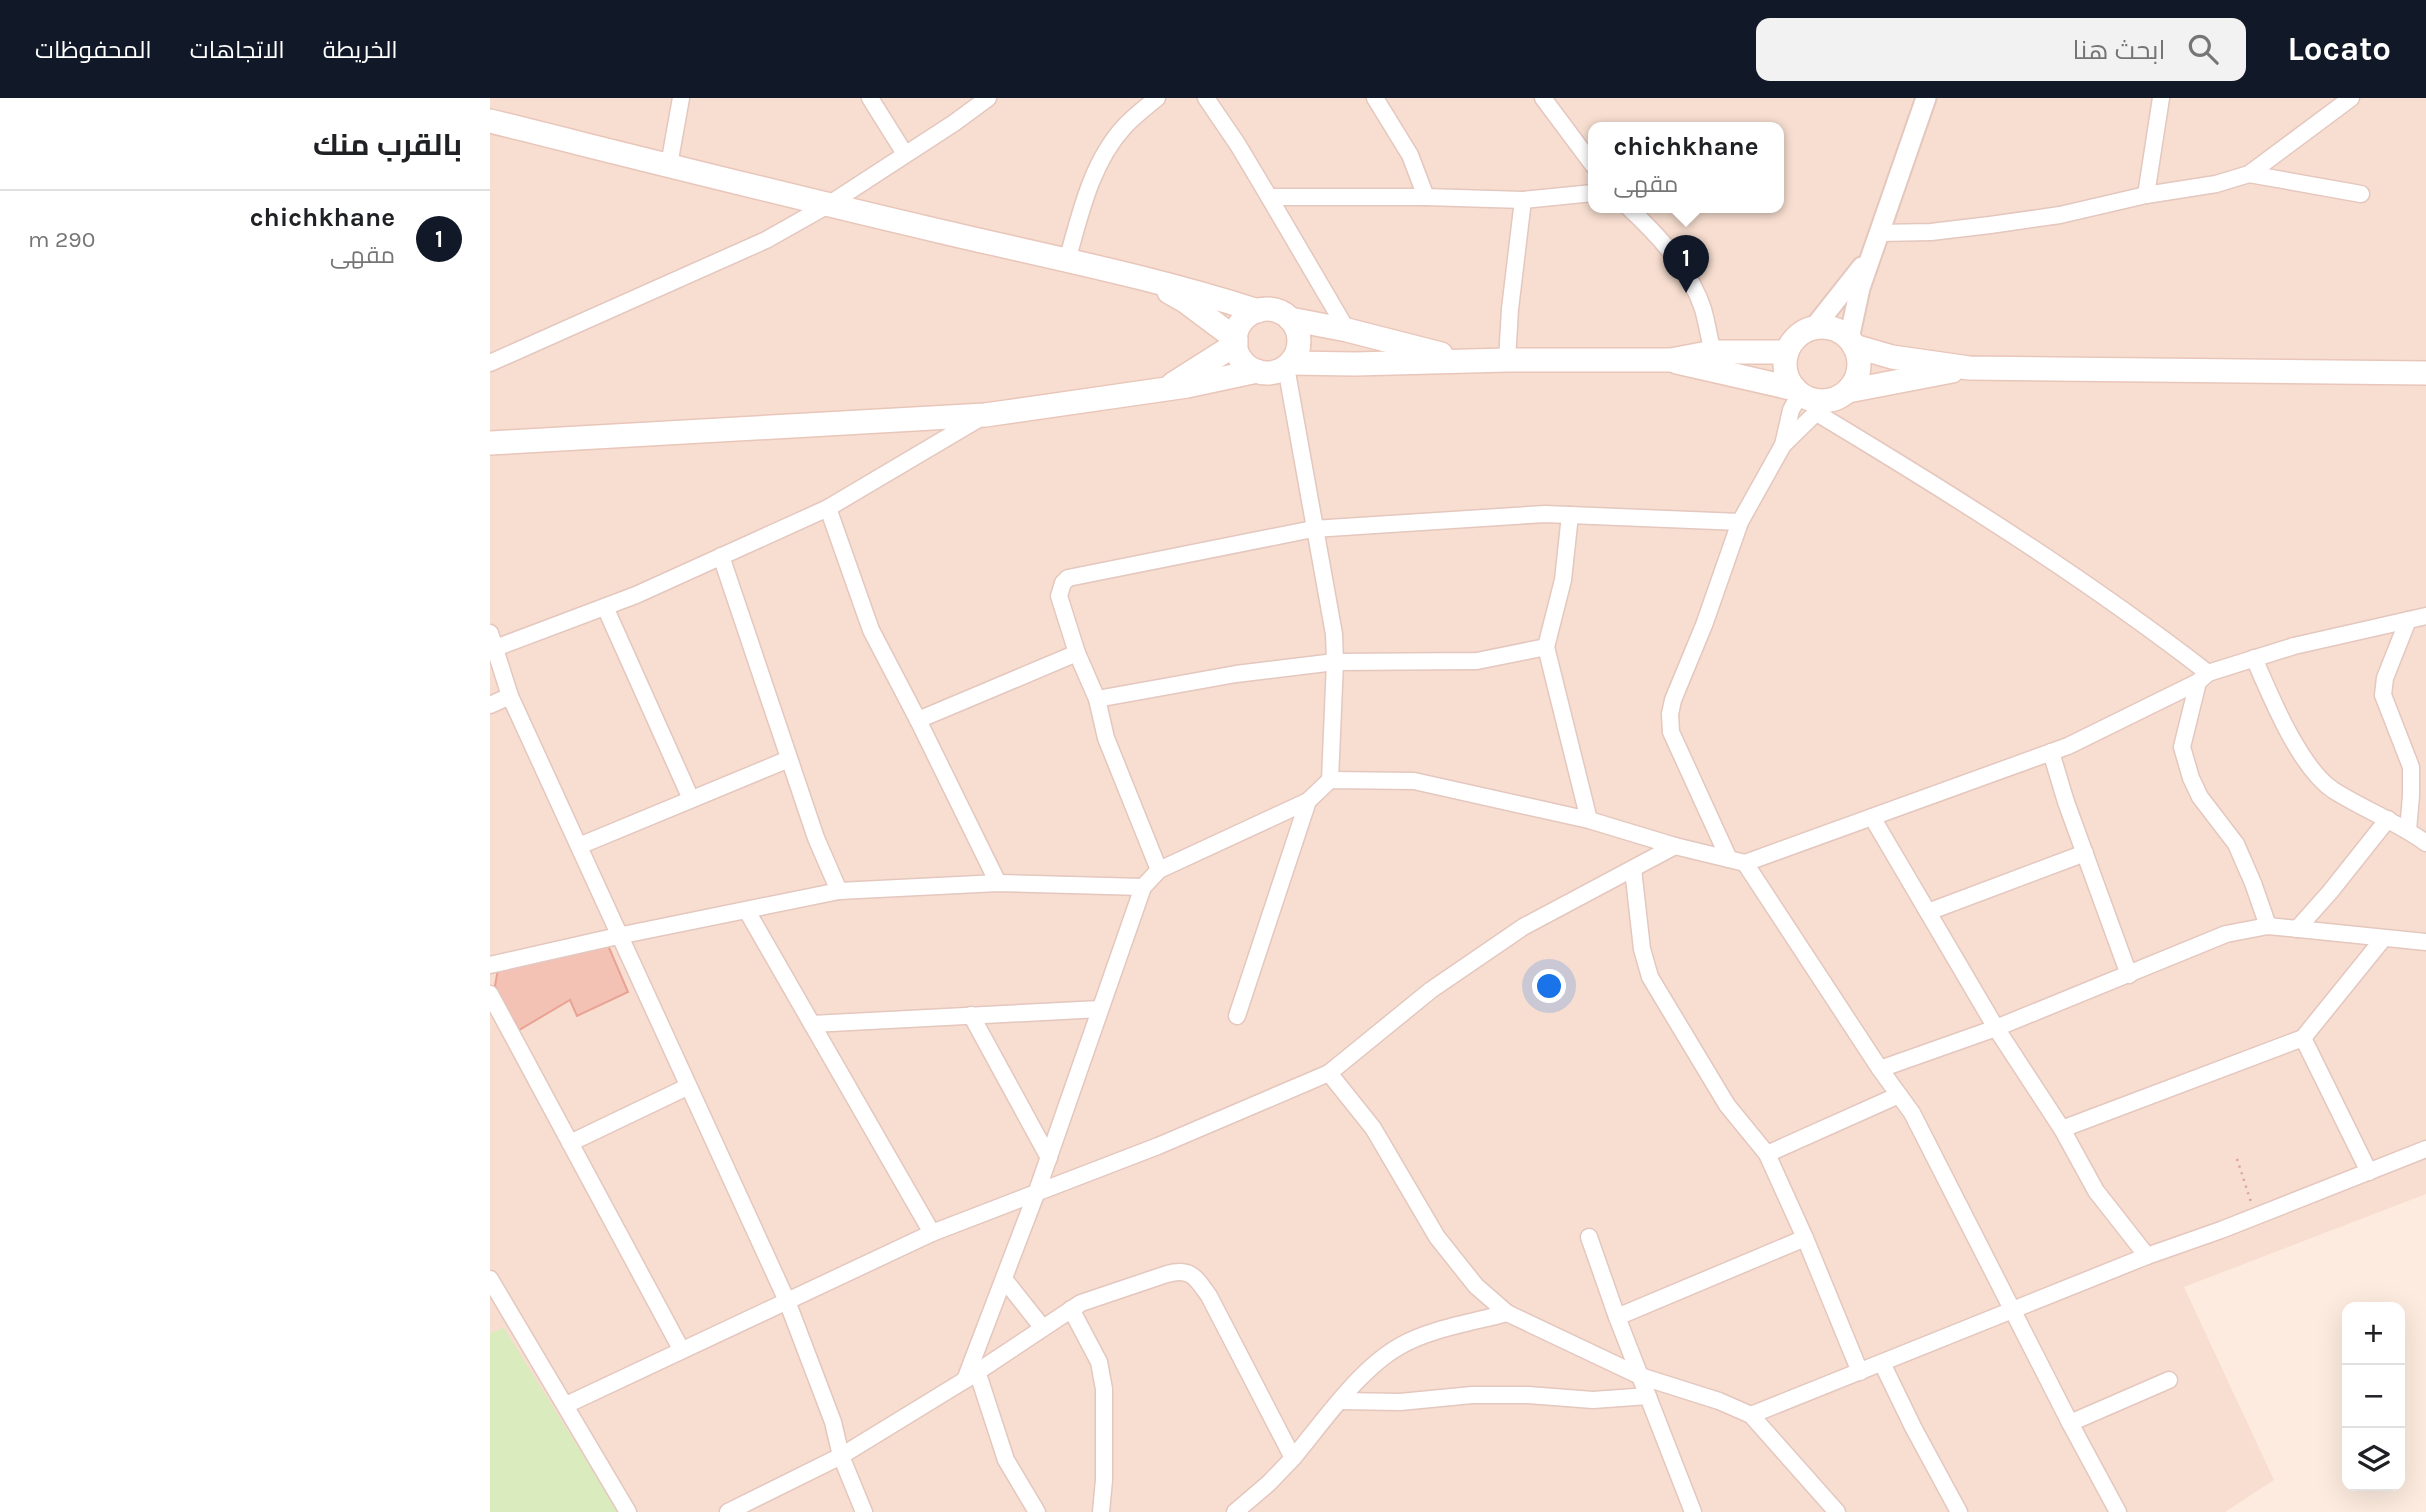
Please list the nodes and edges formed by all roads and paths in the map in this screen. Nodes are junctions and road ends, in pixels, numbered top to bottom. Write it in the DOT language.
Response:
graph roads {
  1 [pos="681,98"];
  2 [pos="870,98"];
  3 [pos="988,98"];
  4 [pos="1157,98"];
  5 [pos="1206,98"];
  6 [pos="1375,98"];
  7 [pos="1543,98"];
  8 [pos="1926,98"];
  9 [pos="2161,98"];
  10 [pos="2351,98"];
  11 [pos="490,121"];
  12 [pos="905,154"];
  13 [pos="1588,158"];
  14 [pos="668,165"];
  15 [pos="2249,174"];
  16 [pos="1588,194"];
  17 [pos="2361,194"];
  18 [pos="2146,195"];
  19 [pos="1269,197"];
  20 [pos="1426,197"];
  21 [pos="1523,200"];
  22 [pos="828,205"];
  23 [pos="1634,213"];
  24 [pos="1879,233"];
  25 [pos="1871,255"];
  26 [pos="1067,261"];
  27 [pos="1141,277"];
  28 [pos="1258,311"];
  29 [pos="1290,319"];
  30 [pos="1813,329"];
  31 [pos="1347,330"];
  32 [pos="1236,342"];
  33 [pos="1852,342"];
  34 [pos="1713,352"];
  35 [pos="1787,352"];
  36 [pos="1507,360"];
  37 [pos="1671,360"];
  38 [pos="1471,362"];
  39 [pos="490,363"];
  40 [pos="1288,365"];
  41 [pos="1969,368"];
  42 [pos="1257,371"];
  43 [pos="2426,373"];
  44 [pos="1165,389"];
  45 [pos="1798,392"];
  46 [pos="1830,401"];
  47 [pos="985,415"];
  48 [pos="490,443"];
  49 [pos="1783,445"];
  50 [pos="828,508"];
  51 [pos="1570,515"];
  52 [pos="1740,522"];
  53 [pos="1313,529"];
  54 [pos="721,556"];
  55 [pos="605,607"];
  56 [pos="2426,616"];
  57 [pos="2408,620"];
  58 [pos="491,644"];
  59 [pos="1546,647"];
  60 [pos="1077,653"];
  61 [pos="2254,657"];
  62 [pos="1335,662"];
  63 [pos="2203,678"];
  64 [pos="510,696"];
  65 [pos="1097,699"];
  66 [pos="490,705"];
  67 [pos="918,719"];
  68 [pos="2052,752"];
  69 [pos="789,759"];
  70 [pos="1331,780"];
  71 [pos="691,799"];
  72 [pos="1308,801"];
  73 [pos="1872,817"];
  74 [pos="2388,819"];
  75 [pos="1589,820"];
  76 [pos="2408,830"];
  77 [pos="2426,843"];
  78 [pos="579,846"];
  79 [pos="1675,846"];
  80 [pos="2085,853"];
  81 [pos="1737,861"];
  82 [pos="1633,869"];
  83 [pos="1159,870"];
  84 [pos="999,883"];
  85 [pos="1143,887"];
  86 [pos="839,891"];
  87 [pos="747,911"];
  88 [pos="1928,912"];
  89 [pos="2268,926"];
  90 [pos="2297,929"];
  91 [pos="618,936"];
  92 [pos="2383,939"];
  93 [pos="2426,942"];
  94 [pos="490,965"];
  95 [pos="2129,975"];
  96 [pos="490,995"];
  97 [pos="1100,1009"];
  98 [pos="971,1015"];
  99 [pos="1237,1016"];
  100 [pos="812,1024"];
  101 [pos="1996,1027"];
  102 [pos="2303,1038"];
  103 [pos="1880,1069"];
  104 [pos="1329,1073"];
  105 [pos="687,1087"];
  106 [pos="1899,1095"];
  107 [pos="2062,1129"];
  108 [pos="570,1143"];
  109 [pos="2426,1149"];
  110 [pos="1767,1154"];
  111 [pos="1049,1158"];
  112 [pos="2237,1159"];
  113 [pos="2369,1172"];
  114 [pos="1036,1194"];
  115 [pos="2255,1215"];
  116 [pos="932,1233"];
  117 [pos="1589,1237"];
  118 [pos="1805,1238"];
  119 [pos="2147,1256"];
  120 [pos="490,1279"];
  121 [pos="1004,1279"];
  122 [pos="787,1301"];
  123 [pos="1071,1309"];
  124 [pos="2013,1309"];
  125 [pos="1507,1313"];
  126 [pos="1617,1317"];
  127 [pos="1042,1327"];
  128 [pos="681,1349"];
  129 [pos="1881,1363"];
  130 [pos="1860,1371"];
  131 [pos="971,1375"];
  132 [pos="1640,1376"];
  133 [pos="2169,1380"];
  134 [pos="1648,1396"];
  135 [pos="1341,1401"];
  136 [pos="566,1405"];
  137 [pos="1751,1415"];
  138 [pos="2070,1423"];
  139 [pos="841,1456"];
  140 [pos="1293,1458"];
  141 [pos="628,1512"];
  142 [pos="728,1512"];
  143 [pos="864,1512"];
  144 [pos="1037,1512"];
  145 [pos="1101,1512"];
  146 [pos="1235,1512"];
  147 [pos="1693,1512"];
  148 [pos="1837,1512"];
  149 [pos="1959,1512"];
  150 [pos="2118,1512"];
  1 -- 14 [label="street"];
  2 -- 12 [label="street"];
  3 -- 12 [label="street"];
  4 -- 26 [label="street"];
  5 -- 19 [label="street"];
  6 -- 20 [label="street"];
  7 -- 13 [label="street"];
  8 -- 24 [label="street"];
  9 -- 18 [label="street"];
  10 -- 15 [label="street"];
  11 -- 14 [label="main road"];
  12 -- 22 [label="street"];
  14 -- 22 [label="main road"];
  15 -- 17 [label="street"];
  15 -- 18 [label="street"];
  16 -- 21 [label="street"];
  18 -- 24 [label="street"];
  19 -- 20 [label="street"];
  19 -- 31 [label="street"];
  20 -- 21 [label="street"];
  21 -- 36 [label="street"];
  22 -- 26 [label="main road"];
  22 -- 39 [label="street"];
  23 -- 34 [label="street"];
  24 -- 25 [label="street"];
  25 -- 30 [label="street"];
  25 -- 33 [label="street"];
  26 -- 27 [label="main road"];
  27 -- 28 [label="main road"];
  27 -- 32 [label="main road"];
  28 -- 29 [label="main road"];
  28 -- 32 [label="main road"];
  29 -- 31 [label="main road"];
  29 -- 40 [label="main road"];
  30 -- 33 [label="main road"];
  30 -- 35 [label="main road"];
  31 -- 38 [label="main road"];
  32 -- 42 [label="main road"];
  32 -- 44 [label="main road"];
  33 -- 41 [label="main road"];
  33 -- 46 [label="main road"];
  34 -- 35 [label="main road"];
  34 -- 37 [label="main road"];
  35 -- 45 [label="main road"];
  36 -- 37 [label="main road"];
  36 -- 38 [label="main road"];
  37 -- 45 [label="main road"];
  38 -- 40 [label="main road"];
  40 -- 42 [label="main road"];
  40 -- 53 [label="street"];
  41 -- 43 [label="main road"];
  41 -- 46 [label="main road"];
  42 -- 44 [label="main road"];
  44 -- 47 [label="main road"];
  45 -- 46 [label="main road"];
  45 -- 49 [label="street"];
  46 -- 49 [label="street"];
  46 -- 63 [label="street"];
  47 -- 48 [label="main road"];
  47 -- 50 [label="street"];
  49 -- 52 [label="street"];
  50 -- 54 [label="street"];
  50 -- 67 [label="street"];
  51 -- 52 [label="street"];
  51 -- 53 [label="street"];
  51 -- 59 [label="street"];
  52 -- 81 [label="street"];
  53 -- 60 [label="street"];
  53 -- 62 [label="street"];
  54 -- 55 [label="street"];
  54 -- 69 [label="street"];
  55 -- 58 [label="street"];
  55 -- 71 [label="street"];
  56 -- 57 [label="street"];
  57 -- 61 [label="street"];
  57 -- 76 [label="street"];
  58 -- 64 [label="street"];
  59 -- 62 [label="street"];
  59 -- 75 [label="street"];
  60 -- 65 [label="street"];
  60 -- 67 [label="street"];
  61 -- 63 [label="street"];
  61 -- 74 [label="street"];
  62 -- 65 [label="street"];
  62 -- 70 [label="street"];
  63 -- 68 [label="street"];
  63 -- 89 [label="street"];
  64 -- 66 [label="street"];
  64 -- 78 [label="street"];
  65 -- 83 [label="street"];
  67 -- 84 [label="street"];
  68 -- 73 [label="street"];
  68 -- 80 [label="street"];
  69 -- 71 [label="street"];
  69 -- 86 [label="street"];
  70 -- 72 [label="street"];
  70 -- 75 [label="street"];
  71 -- 78 [label="street"];
  72 -- 83 [label="street"];
  72 -- 99 [label="street"];
  73 -- 81 [label="street"];
  73 -- 88 [label="street"];
  74 -- 76 [label="street"];
  74 -- 90 [label="street"];
  75 -- 79 [label="street"];
  76 -- 77 [label="street"];
  78 -- 91 [label="street"];
  79 -- 81 [label="street"];
  79 -- 82 [label="street"];
  80 -- 88 [label="street"];
  80 -- 95 [label="street"];
  81 -- 103 [label="street"];
  82 -- 104 [label="street"];
  82 -- 110 [label="street"];
  83 -- 85 [label="street"];
  84 -- 85 [label="street"];
  84 -- 86 [label="street"];
  85 -- 97 [label="street"];
  86 -- 87 [label="street"];
  87 -- 91 [label="street"];
  87 -- 100 [label="street"];
  88 -- 101 [label="street"];
  89 -- 90 [label="street"];
  89 -- 95 [label="street"];
  90 -- 92 [label="street"];
  91 -- 94 [label="street"];
  91 -- 105 [label="street"];
  92 -- 93 [label="street"];
  92 -- 102 [label="street"];
  95 -- 101 [label="street"];
  96 -- 108 [label="street"];
  97 -- 98 [label="street"];
  97 -- 111 [label="street"];
  98 -- 100 [label="street"];
  98 -- 111 [label="street"];
  100 -- 116 [label="street"];
  101 -- 103 [label="street"];
  101 -- 107 [label="street"];
  102 -- 107 [label="street"];
  102 -- 113 [label="street"];
  103 -- 106 [label="street"];
  104 -- 114 [label="street"];
  104 -- 125 [label="street"];
  105 -- 108 [label="street"];
  105 -- 122 [label="street"];
  106 -- 110 [label="street"];
  106 -- 124 [label="street"];
  107 -- 119 [label="street"];
  108 -- 128 [label="street"];
  109 -- 113 [label="street"];
  110 -- 118 [label="street"];
  111 -- 114 [label="street"];
  112 -- 115 [label="path"];
  113 -- 115 [label="street"];
  114 -- 116 [label="street"];
  114 -- 121 [label="street"];
  115 -- 119 [label="street"];
  116 -- 122 [label="street"];
  117 -- 126 [label="street"];
  118 -- 126 [label="street"];
  118 -- 130 [label="street"];
  119 -- 124 [label="street"];
  120 -- 136 [label="street"];
  121 -- 127 [label="street"];
  121 -- 131 [label="street"];
  122 -- 128 [label="street"];
  122 -- 139 [label="street"];
  123 -- 127 [label="street"];
  123 -- 140 [label="street"];
  123 -- 145 [label="street"];
  124 -- 129 [label="street"];
  124 -- 138 [label="street"];
  125 -- 132 [label="street"];
  125 -- 135 [label="street"];
  126 -- 132 [label="street"];
  127 -- 131 [label="street"];
  128 -- 136 [label="street"];
  129 -- 130 [label="street"];
  129 -- 149 [label="street"];
  130 -- 137 [label="street"];
  131 -- 139 [label="street"];
  131 -- 144 [label="street"];
  132 -- 134 [label="street"];
  132 -- 137 [label="street"];
  133 -- 138 [label="street"];
  134 -- 135 [label="street"];
  134 -- 147 [label="street"];
  135 -- 140 [label="street"];
  136 -- 141 [label="street"];
  137 -- 148 [label="street"];
  138 -- 150 [label="street"];
  139 -- 142 [label="street"];
  139 -- 143 [label="street"];
  140 -- 146 [label="street"];
}
